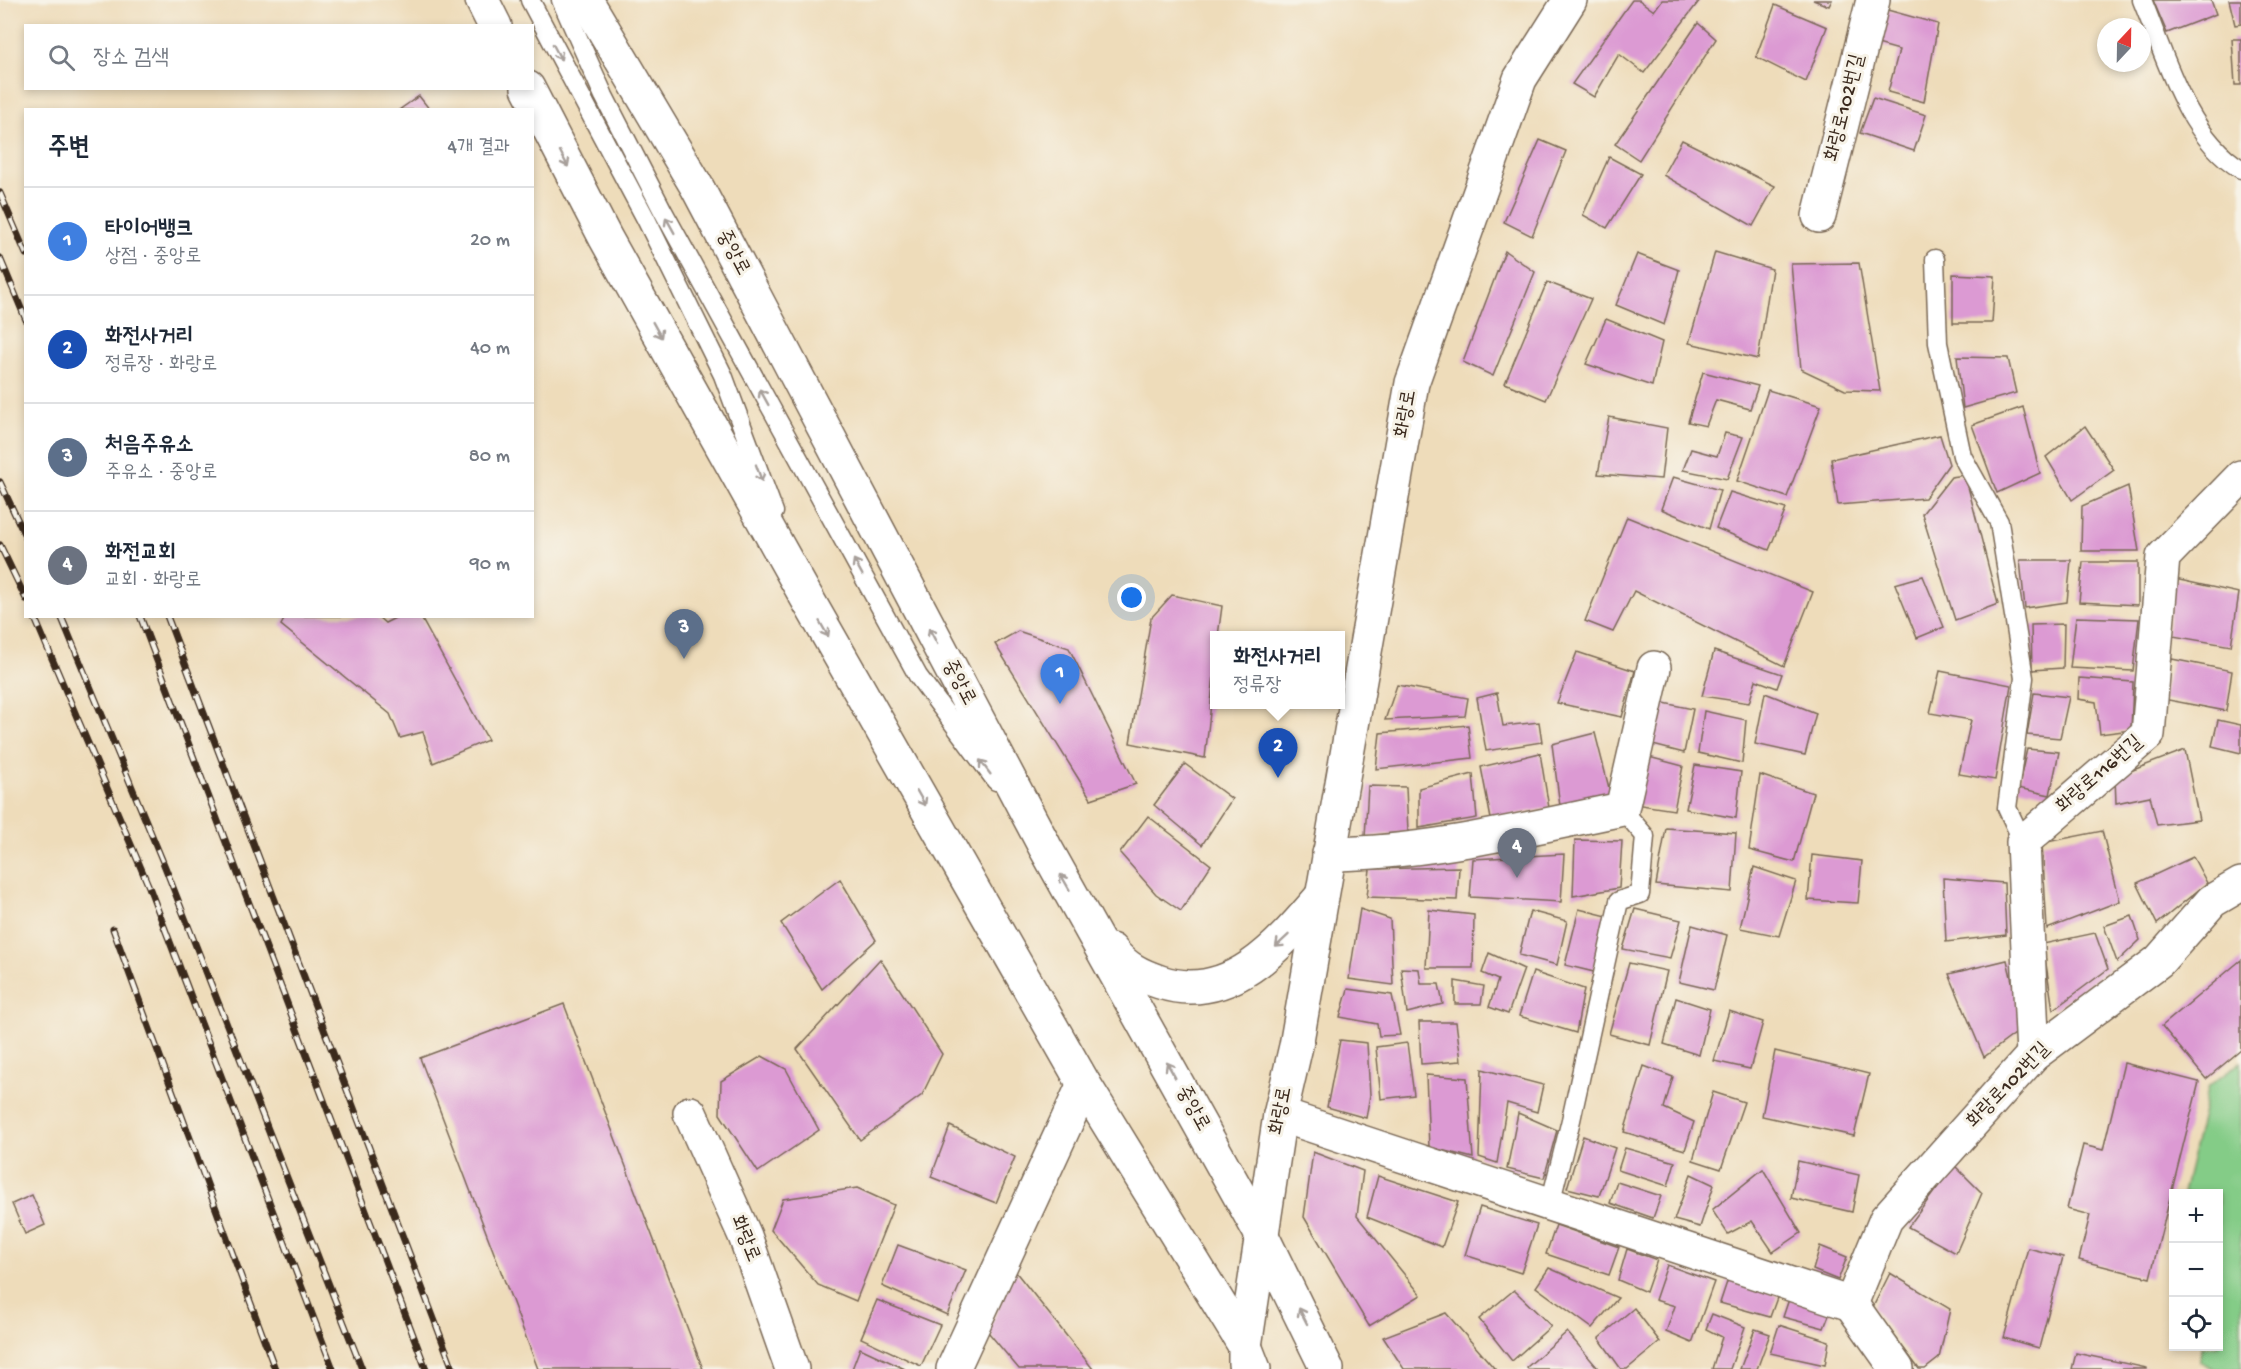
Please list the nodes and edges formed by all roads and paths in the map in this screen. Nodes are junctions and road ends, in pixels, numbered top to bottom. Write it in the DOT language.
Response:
graph roads {
  1 [pos="482,0"];
  2 [pos="530,0"];
  3 [pos="561,0"];
  4 [pos="585,0"];
  5 [pos="1570,0"];
  6 [pos="1873,0"];
  7 [pos="2142,0"];
  8 [pos="494,24"];
  9 [pos="529,90"];
  10 [pos="2241,169"];
  11 [pos="1819,216"];
  12 [pos="1935,259"];
  13 [pos="2241,477"];
  14 [pos="804,593"];
  15 [pos="1654,668"];
  16 [pos="1622,809"];
  17 [pos="2023,842"];
  18 [pos="1045,848"];
  19 [pos="1329,854"];
  20 [pos="2241,884"];
  21 [pos="1321,897"];
  22 [pos="1082,910"];
  23 [pos="2033,1055"];
  24 [pos="1084,1084"];
  25 [pos="690,1113"];
  26 [pos="1280,1115"];
  27 [pos="1550,1204"];
  28 [pos="1262,1234"];
  29 [pos="1851,1304"];
  30 [pos="1248,1362"];
  31 [pos="792,1369"];
  32 [pos="953,1369"];
  33 [pos="1327,1369"];
  34 [pos="1897,1369"];
  1 -- 8 [label="main road"];
  2 -- 14 [label="lane, one-way"];
  18 -- 3 [label="lane, one-way"];
  18 -- 4 [label="main road, 중앙로, one-way"];
  5 -- 19 [label="main road, 화랑로"];
  6 -- 11 [label="main road, 화랑로102번길"];
  7 -- 10 [label="lane"];
  9 -- 14 [label="main road, one-way"];
  12 -- 17 [label="lane"];
  13 -- 17 [label="main road, 화랑로116번길"];
  14 -- 24 [label="main road, one-way"];
  15 -- 16 [label="main road"];
  16 -- 19 [label="main road"];
  16 -- 27 [label="lane"];
  17 -- 23 [label="main road"];
  22 -- 18 [label="main road, 중앙로, one-way"];
  19 -- 21 [label="main road, 화랑로"];
  20 -- 23 [label="main road, 화랑로102번길"];
  21 -- 22 [label="main road, one-way"];
  21 -- 26 [label="main road, 화랑로"];
  28 -- 22 [label="main road, 중앙로, one-way"];
  23 -- 29 [label="main road, 화랑로102번길"];
  24 -- 30 [label="main road"];
  24 -- 32 [label="main road"];
  25 -- 31 [label="main road, 화랑로"];
  26 -- 27 [label="main road"];
  26 -- 28 [label="main road, 화랑로"];
  27 -- 29 [label="main road"];
  28 -- 30 [label="main road, 화랑로"];
  33 -- 28 [label="main road, 중앙로, one-way"];
  29 -- 34 [label="main road"];
}
